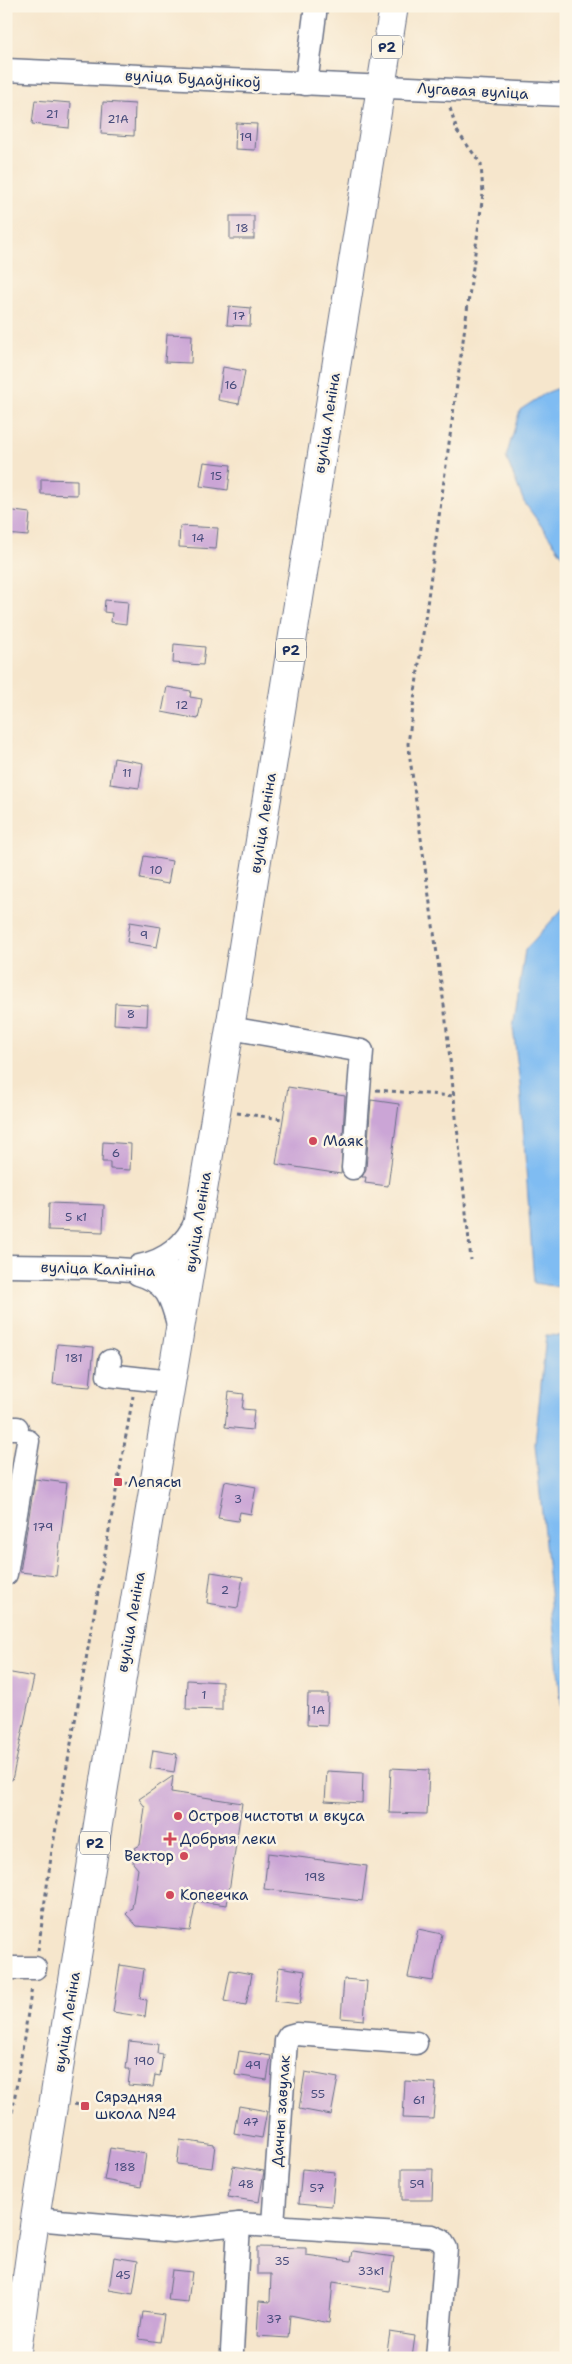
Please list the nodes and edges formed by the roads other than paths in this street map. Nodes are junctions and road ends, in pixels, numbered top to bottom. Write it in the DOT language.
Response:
graph roads {
  1 [pos="316,6"];
  2 [pos="394,6"];
  3 [pos="6,70"];
  4 [pos="306,84"];
  5 [pos="380,87"];
  6 [pos="566,96"];
  7 [pos="230,1028"];
  8 [pos="353,1168"];
  9 [pos="199,1212"];
  10 [pos="6,1266"];
  11 [pos="120,1269"];
  12 [pos="189,1274"];
  13 [pos="180,1330"];
  14 [pos="110,1361"];
  15 [pos="171,1382"];
  16 [pos="17,1432"];
  17 [pos="6,1574"];
  18 [pos="6,1968"];
  19 [pos="35,1968"];
  20 [pos="416,2043"];
  21 [pos="35,2219"];
  22 [pos="239,2224"];
  23 [pos="273,2224"];
  24 [pos="14,2322"];
  25 [pos="232,2351"];
  26 [pos="16,2358"];
  27 [pos="437,2358"];
  1 -- 4 [label="street"];
  2 -- 5 [label="main road, Р2"];
  3 -- 4 [label="street, вуліца Будаўнікоў"];
  4 -- 5 [label="street, вуліца Будаўнікоў"];
  5 -- 6 [label="street, Лугавая вуліца"];
  5 -- 7 [label="main road, вуліца Леніна / Р2"];
  7 -- 8 [label="street"];
  7 -- 9 [label="main road, вуліца Леніна / Р2"];
  9 -- 11 [label="street"];
  9 -- 12 [label="main road, вуліца Леніна / Р2"];
  10 -- 11 [label="street, вуліца Калініна"];
  11 -- 12 [label="street, вуліца Калініна"];
  11 -- 13 [label="street"];
  12 -- 13 [label="main road, вуліца Леніна / Р2"];
  13 -- 15 [label="main road, вуліца Леніна / Р2"];
  14 -- 15 [label="street"];
  15 -- 21 [label="main road, вуліца Леніна / Р2"];
  16 -- 17 [label="street"];
  18 -- 19 [label="street"];
  20 -- 23 [label="street, Дачны завулак"];
  21 -- 22 [label="street"];
  21 -- 24 [label="main road, вуліца Леніна / Р2"];
  22 -- 23 [label="street"];
  22 -- 25 [label="street"];
  23 -- 27 [label="street"];
  24 -- 26 [label="main road, вуліца Леніна / Р2"];
}
